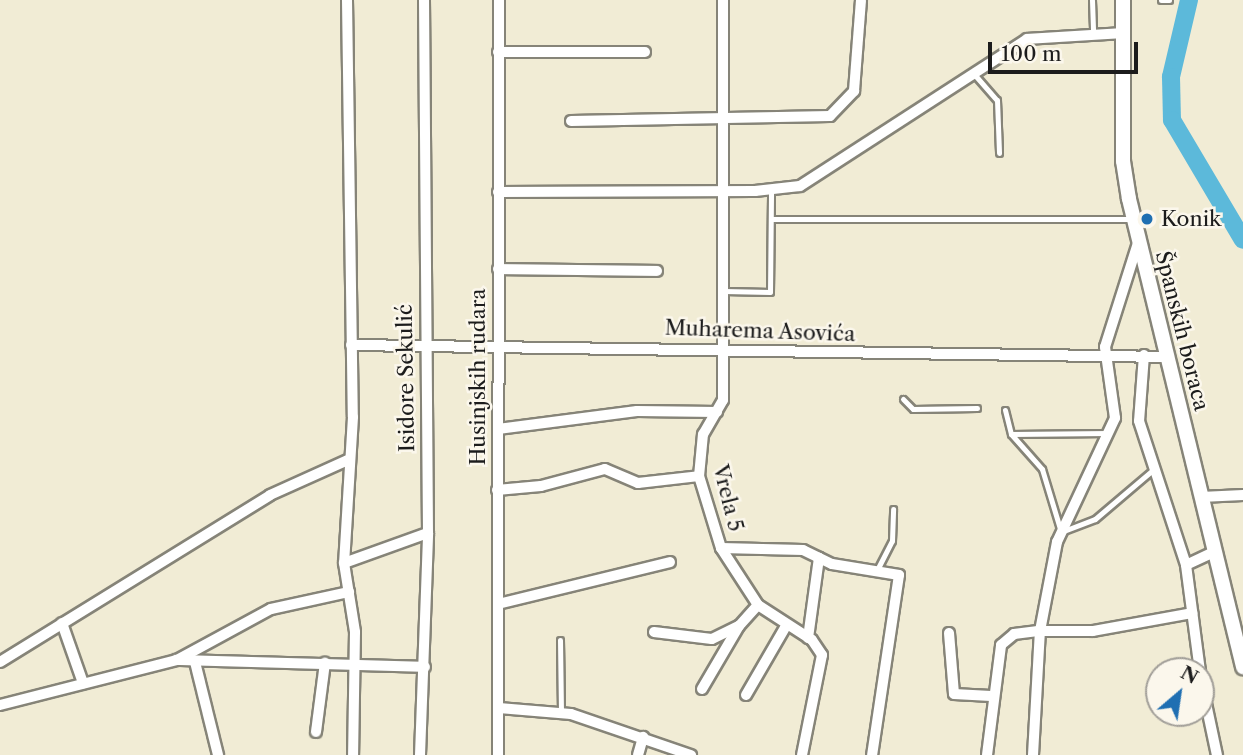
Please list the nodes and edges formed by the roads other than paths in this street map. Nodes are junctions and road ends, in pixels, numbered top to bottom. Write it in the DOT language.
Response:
graph roads {
  1 [pos="347,0"];
  2 [pos="424,0"];
  3 [pos="499,0"];
  4 [pos="723,0"];
  5 [pos="861,0"];
  6 [pos="1092,0"];
  7 [pos="1123,0"];
  8 [pos="1161,0"];
  9 [pos="1169,0"];
  10 [pos="1093,33"];
  11 [pos="1123,33"];
  12 [pos="498,52"];
  13 [pos="645,52"];
  14 [pos="974,74"];
  15 [pos="571,121"];
  16 [pos="723,121"];
  17 [pos="999,153"];
  18 [pos="723,191"];
  19 [pos="771,191"];
  20 [pos="498,192"];
  21 [pos="771,219"];
  22 [pos="1134,219"];
  23 [pos="1139,240"];
  24 [pos="498,270"];
  25 [pos="657,271"];
  26 [pos="724,291"];
  27 [pos="351,345"];
  28 [pos="424,345"];
  29 [pos="497,346"];
  30 [pos="724,348"];
  31 [pos="1144,355"];
  32 [pos="1105,356"];
  33 [pos="1167,357"];
  34 [pos="903,400"];
  35 [pos="976,408"];
  36 [pos="1005,410"];
  37 [pos="717,412"];
  38 [pos="498,429"];
  39 [pos="1109,433"];
  40 [pos="1011,434"];
  41 [pos="348,460"];
  42 [pos="1154,468"];
  43 [pos="699,476"];
  44 [pos="497,490"];
  45 [pos="1243,495"];
  46 [pos="1201,497"];
  47 [pos="894,509"];
  48 [pos="1060,532"];
  49 [pos="428,533"];
  50 [pos="721,548"];
  51 [pos="1214,552"];
  52 [pos="819,558"];
  53 [pos="670,562"];
  54 [pos="344,563"];
  55 [pos="1186,565"];
  56 [pos="878,568"];
  57 [pos="349,592"];
  58 [pos="498,604"];
  59 [pos="758,605"];
  60 [pos="1192,613"];
  61 [pos="62,623"];
  62 [pos="739,626"];
  63 [pos="786,626"];
  64 [pos="1040,631"];
  65 [pos="654,632"];
  66 [pos="949,634"];
  67 [pos="808,638"];
  68 [pos="560,640"];
  69 [pos="1198,657"];
  70 [pos="176,660"];
  71 [pos="0,662"];
  72 [pos="195,662"];
  73 [pos="324,663"];
  74 [pos="355,665"];
  75 [pos="425,667"];
  76 [pos="1243,667"];
  77 [pos="83,683"];
  78 [pos="702,690"];
  79 [pos="746,695"];
  80 [pos="992,696"];
  81 [pos="0,705"];
  82 [pos="499,708"];
  83 [pos="561,711"];
  84 [pos="1211,727"];
  85 [pos="316,732"];
  86 [pos="643,737"];
  87 [pos="218,755"];
  88 [pos="353,755"];
  89 [pos="421,755"];
  90 [pos="498,755"];
  91 [pos="638,755"];
  92 [pos="691,755"];
  93 [pos="802,755"];
  94 [pos="872,755"];
  95 [pos="987,755"];
  96 [pos="1033,755"];
  97 [pos="1217,755"];
  1 -- 27 [label="street"];
  2 -- 28 [label="street, Isidore Sekulić"];
  3 -- 12 [label="street, Husinjskih rudara"];
  4 -- 16 [label="street, Vrela 5"];
  5 -- 16 [label="street"];
  6 -- 10 [label="lane"];
  7 -- 11 [label="main road, Španskih boraca"];
  8 -- 9 [label="lane"];
  10 -- 11 [label="street"];
  10 -- 14 [label="street"];
  11 -- 22 [label="main road, Španskih boraca"];
  12 -- 13 [label="street"];
  12 -- 20 [label="street, Husinjskih rudara"];
  14 -- 17 [label="lane"];
  14 -- 19 [label="street"];
  15 -- 16 [label="street"];
  16 -- 18 [label="street, Vrela 5"];
  18 -- 19 [label="street"];
  18 -- 20 [label="street"];
  18 -- 26 [label="street, Vrela 5"];
  19 -- 21 [label="lane"];
  20 -- 24 [label="street, Husinjskih rudara"];
  21 -- 22 [label="lane"];
  21 -- 26 [label="lane"];
  22 -- 23 [label="main road, Španskih boraca"];
  23 -- 32 [label="street"];
  23 -- 33 [label="main road, Španskih boraca"];
  24 -- 25 [label="street"];
  24 -- 29 [label="street, Husinjskih rudara"];
  26 -- 30 [label="street, Vrela 5"];
  27 -- 28 [label="street, Muharema Asovića"];
  27 -- 41 [label="street"];
  28 -- 29 [label="street, Muharema Asovića"];
  28 -- 49 [label="street, Isidore Sekulić"];
  29 -- 30 [label="street, Muharema Asovića"];
  29 -- 38 [label="street, Husinjskih rudara"];
  30 -- 32 [label="street, Muharema Asovića"];
  30 -- 37 [label="street, Vrela 5"];
  31 -- 32 [label="street, Muharema Asovića"];
  31 -- 33 [label="street, Muharema Asovića"];
  31 -- 42 [label="street"];
  32 -- 39 [label="street"];
  33 -- 46 [label="main road, Španskih boraca"];
  34 -- 35 [label="lane"];
  36 -- 40 [label="lane"];
  37 -- 38 [label="street"];
  37 -- 43 [label="street, Vrela 5"];
  38 -- 44 [label="street, Husinjskih rudara"];
  39 -- 40 [label="lane"];
  39 -- 48 [label="street"];
  40 -- 48 [label="lane"];
  41 -- 54 [label="street"];
  41 -- 61 [label="street"];
  42 -- 48 [label="lane"];
  42 -- 55 [label="street"];
  43 -- 44 [label="street"];
  43 -- 50 [label="street, Vrela 5"];
  44 -- 58 [label="street, Husinjskih rudara"];
  45 -- 46 [label="street"];
  46 -- 51 [label="main road, Španskih boraca"];
  47 -- 56 [label="lane"];
  48 -- 64 [label="street"];
  49 -- 54 [label="street"];
  49 -- 75 [label="street, Isidore Sekulić"];
  50 -- 52 [label="street"];
  50 -- 59 [label="street, Vrela 5"];
  51 -- 55 [label="street"];
  51 -- 76 [label="main road, Španskih boraca"];
  52 -- 56 [label="street"];
  52 -- 67 [label="street"];
  53 -- 58 [label="street"];
  54 -- 57 [label="street"];
  55 -- 60 [label="street"];
  56 -- 94 [label="street"];
  57 -- 70 [label="street"];
  57 -- 74 [label="street"];
  58 -- 82 [label="street, Husinjskih rudara"];
  59 -- 62 [label="street"];
  59 -- 63 [label="street, Vrela 5"];
  60 -- 64 [label="street"];
  60 -- 69 [label="street"];
  61 -- 71 [label="street"];
  61 -- 77 [label="street"];
  62 -- 65 [label="street"];
  62 -- 78 [label="street"];
  63 -- 67 [label="street, Vrela 5"];
  63 -- 79 [label="street"];
  64 -- 80 [label="street"];
  64 -- 96 [label="street"];
  66 -- 80 [label="street"];
  67 -- 93 [label="street"];
  68 -- 83 [label="lane"];
  70 -- 72 [label="street"];
  70 -- 77 [label="street"];
  72 -- 73 [label="street"];
  72 -- 87 [label="street"];
  73 -- 74 [label="street"];
  73 -- 85 [label="street"];
  74 -- 75 [label="street"];
  74 -- 88 [label="street"];
  75 -- 89 [label="street, Isidore Sekulić"];
  77 -- 81 [label="street"];
  80 -- 95 [label="street"];
  82 -- 83 [label="street"];
  82 -- 90 [label="street, Husinjskih rudara"];
  83 -- 86 [label="street"];
  84 -- 97 [label="street"];
  86 -- 91 [label="street"];
  86 -- 92 [label="street"];
}
